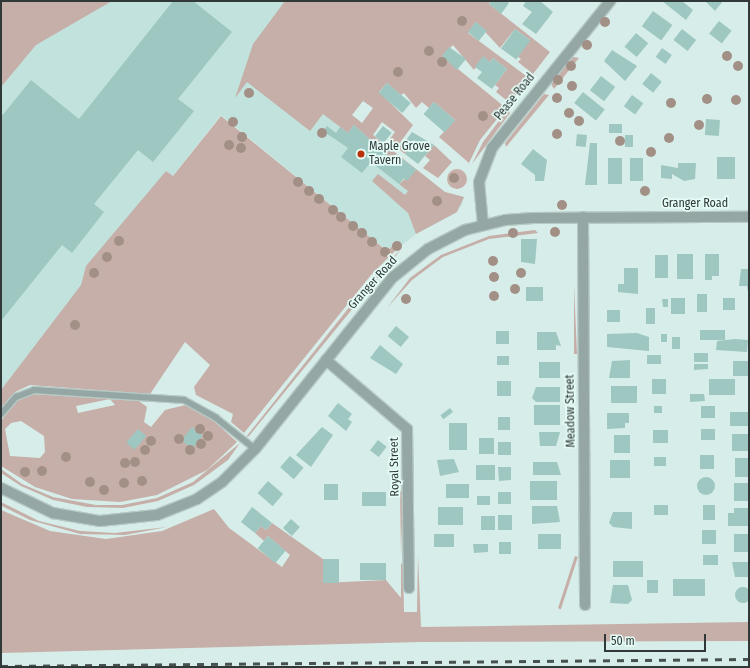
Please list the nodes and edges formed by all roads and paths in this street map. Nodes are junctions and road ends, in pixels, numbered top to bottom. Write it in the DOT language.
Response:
graph roads {
  1 [pos="610,1"];
  2 [pos="583,217"];
  3 [pos="749,217"];
  4 [pos="483,225"];
  5 [pos="326,360"];
  6 [pos="1,414"];
  7 [pos="256,449"];
  8 [pos="1,488"];
  9 [pos="409,588"];
  10 [pos="585,605"];
  1 -- 4 [label="street, Pease Road"];
  2 -- 3 [label="street, Granger Road"];
  2 -- 4 [label="street, Granger Road"];
  2 -- 10 [label="street, Meadow Street"];
  4 -- 5 [label="street, Granger Road"];
  5 -- 7 [label="street, Granger Road"];
  5 -- 9 [label="street, Royal Street"];
  6 -- 7 [label="lane"];
  7 -- 8 [label="street, Granger Road"];
}
